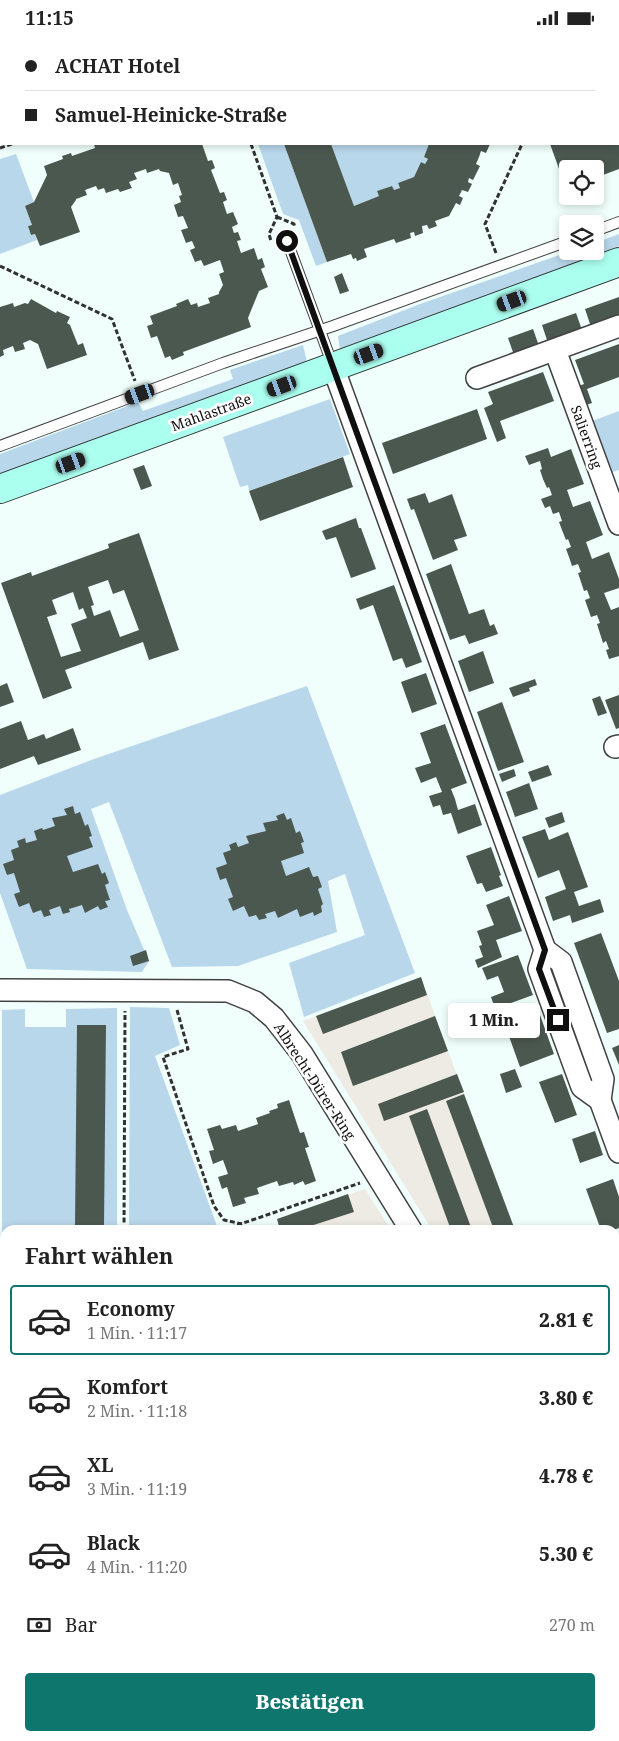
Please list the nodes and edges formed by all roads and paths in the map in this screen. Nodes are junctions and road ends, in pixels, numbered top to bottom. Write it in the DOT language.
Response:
graph roads {
  1 [pos="522,145"];
  2 [pos="619,222"];
  3 [pos="604,228"];
  4 [pos="287,241"];
  5 [pos="559,244"];
  6 [pos="619,262"];
  7 [pos="500,265"];
  8 [pos="0,267"];
  9 [pos="619,326"];
  10 [pos="320,330"];
  11 [pos="555,349"];
  12 [pos="333,367"];
  13 [pos="477,378"];
  14 [pos="135,380"];
  15 [pos="0,446"];
  16 [pos="0,489"];
  17 [pos="619,524"];
  18 [pos="0,990"];
  19 [pos="125,991"];
  20 [pos="171,991"];
  21 [pos="619,1152"];
  22 [pos="377,1177"];
  23 [pos="242,1224"];
  24 [pos="124,1225"];
  25 [pos="239,1225"];
  26 [pos="407,1225"];
  1 -- 7 [label="path"];
  2 -- 3 [label="lane"];
  4 -- 10 [label="lane"];
  5 -- 7 [label="lane"];
  6 -- 12 [label="street, Mahlastraße"];
  7 -- 10 [label="lane"];
  8 -- 14 [label="path"];
  9 -- 11 [label="street"];
  10 -- 12 [label="lane"];
  10 -- 15 [label="lane"];
  11 -- 13 [label="street"];
  11 -- 17 [label="street, Salierring"];
  12 -- 16 [label="street, Mahlastraße"];
  12 -- 21 [label="street"];
  18 -- 19 [label="street, Albrecht-Dürer-Ring"];
  19 -- 20 [label="street, Albrecht-Dürer-Ring"];
  19 -- 24 [label="path"];
  20 -- 22 [label="street, Albrecht-Dürer-Ring"];
  20 -- 23 [label="path"];
  22 -- 23 [label="path"];
  22 -- 26 [label="street, Albrecht-Dürer-Ring"];
  23 -- 25 [label="path"];
}
